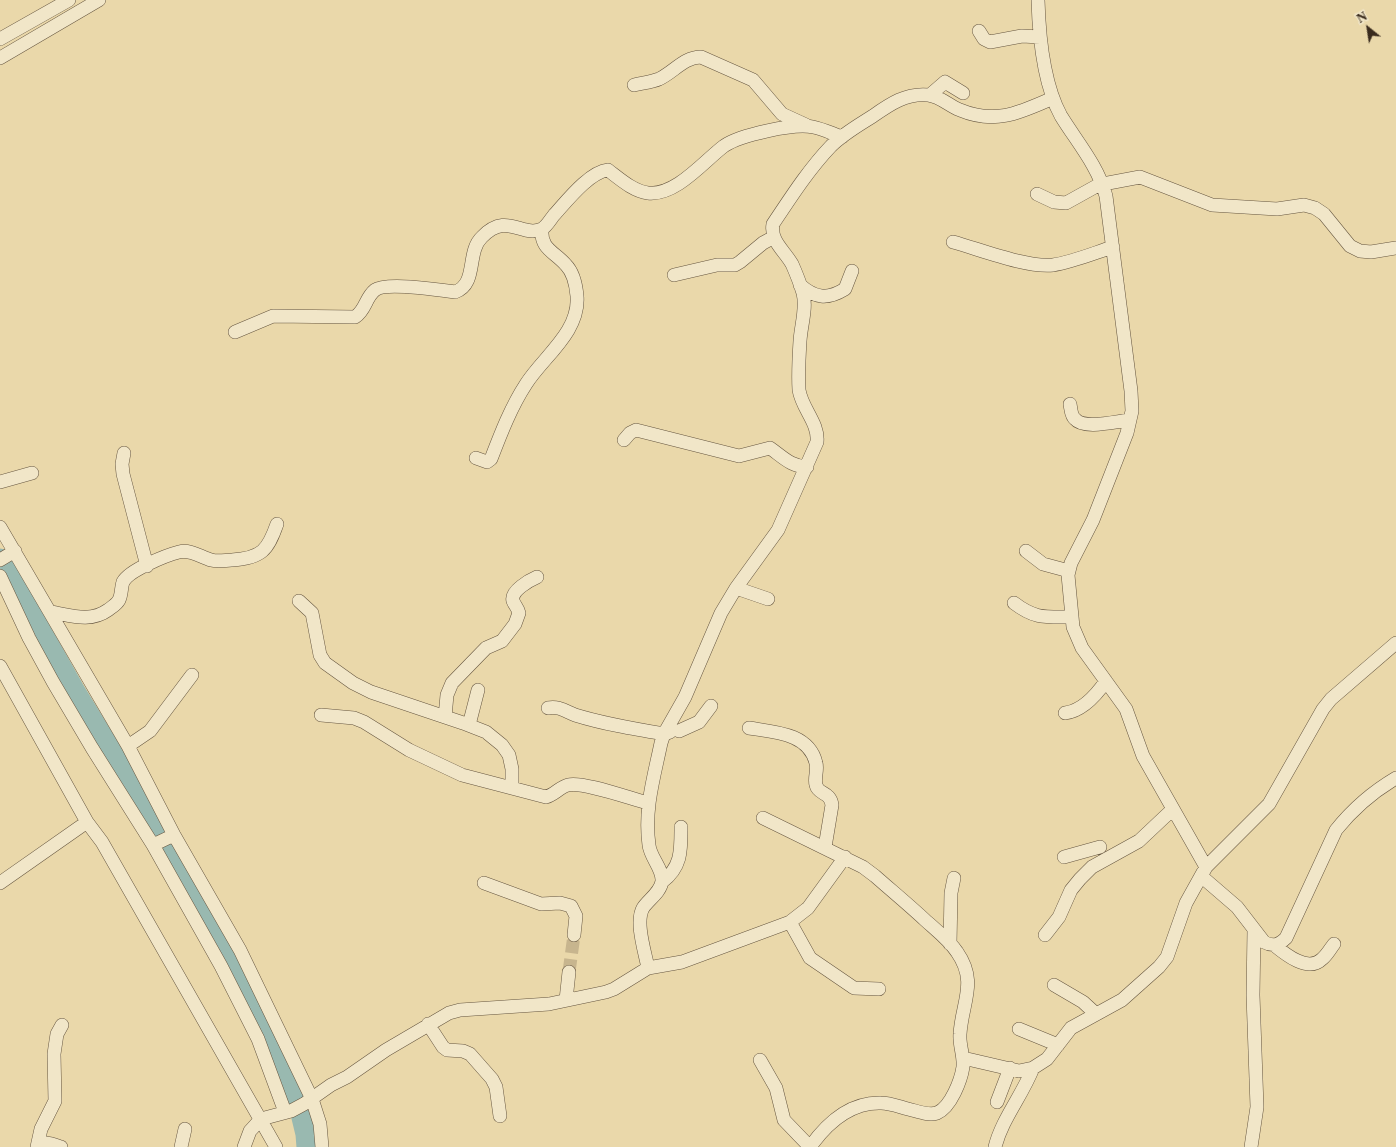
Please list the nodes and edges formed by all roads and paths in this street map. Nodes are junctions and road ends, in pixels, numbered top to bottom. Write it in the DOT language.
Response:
graph roads {
  1 [pos="69,0"];
  2 [pos="99,0"];
  3 [pos="1038,0"];
  4 [pos="979,31"];
  5 [pos="1040,37"];
  6 [pos="0,39"];
  7 [pos="0,58"];
  8 [pos="634,85"];
  9 [pos="963,93"];
  10 [pos="930,95"];
  11 [pos="1053,98"];
  12 [pos="812,126"];
  13 [pos="842,137"];
  14 [pos="1102,184"];
  15 [pos="1037,194"];
  16 [pos="542,229"];
  17 [pos="774,237"];
  18 [pos="953,242"];
  19 [pos="1113,247"];
  20 [pos="1396,248"];
  21 [pos="852,271"];
  22 [pos="674,275"];
  23 [pos="800,285"];
  24 [pos="235,332"];
  25 [pos="1070,404"];
  26 [pos="1130,420"];
  27 [pos="624,440"];
  28 [pos="124,453"];
  29 [pos="476,458"];
  30 [pos="807,467"];
  31 [pos="32,473"];
  32 [pos="0,482"];
  33 [pos="277,524"];
  34 [pos="0,527"];
  35 [pos="1026,551"];
  36 [pos="8,555"];
  37 [pos="147,566"];
  38 [pos="1069,571"];
  39 [pos="0,576"];
  40 [pos="537,577"];
  41 [pos="736,588"];
  42 [pos="768,599"];
  43 [pos="299,601"];
  44 [pos="1014,603"];
  45 [pos="50,612"];
  46 [pos="1071,617"];
  47 [pos="1396,643"];
  48 [pos="1391,654"];
  49 [pos="0,666"];
  50 [pos="192,675"];
  51 [pos="1106,681"];
  52 [pos="478,690"];
  53 [pos="711,706"];
  54 [pos="548,708"];
  55 [pos="1066,713"];
  56 [pos="321,716"];
  57 [pos="445,716"];
  58 [pos="469,725"];
  59 [pos="749,728"];
  60 [pos="671,732"];
  61 [pos="128,746"];
  62 [pos="1396,778"];
  63 [pos="512,788"];
  64 [pos="648,804"];
  65 [pos="1173,809"];
  66 [pos="763,818"];
  67 [pos="87,822"];
  68 [pos="681,827"];
  69 [pos="173,836"];
  70 [pos="154,844"];
  71 [pos="824,847"];
  72 [pos="1129,848"];
  73 [pos="1064,857"];
  74 [pos="845,858"];
  75 [pos="1203,871"];
  76 [pos="954,878"];
  77 [pos="484,882"];
  78 [pos="662,882"];
  79 [pos="0,883"];
  80 [pos="790,922"];
  81 [pos="1254,930"];
  82 [pos="574,935"];
  83 [pos="1045,935"];
  84 [pos="950,944"];
  85 [pos="1334,944"];
  86 [pos="1274,945"];
  87 [pos="648,968"];
  88 [pos="569,972"];
  89 [pos="1054,984"];
  90 [pos="879,989"];
  91 [pos="566,1000"];
  92 [pos="1096,1014"];
  93 [pos="428,1024"];
  94 [pos="62,1025"];
  95 [pos="1019,1028"];
  96 [pos="1058,1045"];
  97 [pos="963,1058"];
  98 [pos="760,1060"];
  99 [pos="1010,1068"];
  100 [pos="1033,1068"];
  101 [pos="308,1102"];
  102 [pos="997,1102"];
  103 [pos="288,1112"];
  104 [pos="500,1116"];
  105 [pos="261,1119"];
  106 [pos="185,1129"];
  107 [pos="37,1147"];
  108 [pos="61,1147"];
  109 [pos="181,1147"];
  110 [pos="244,1147"];
  111 [pos="276,1147"];
  112 [pos="322,1147"];
  113 [pos="810,1147"];
  114 [pos="996,1147"];
  115 [pos="1251,1147"];
  1 -- 6 [label="street"];
  2 -- 7 [label="street"];
  3 -- 5 [label="street"];
  4 -- 5 [label="street"];
  5 -- 11 [label="street"];
  8 -- 12 [label="street"];
  9 -- 10 [label="street"];
  10 -- 11 [label="street"];
  10 -- 13 [label="street"];
  11 -- 14 [label="street"];
  12 -- 13 [label="street"];
  12 -- 16 [label="street"];
  13 -- 17 [label="street"];
  14 -- 15 [label="street"];
  14 -- 19 [label="street"];
  14 -- 20 [label="street"];
  16 -- 24 [label="street"];
  16 -- 29 [label="street"];
  17 -- 22 [label="street"];
  17 -- 23 [label="street"];
  18 -- 19 [label="street"];
  19 -- 26 [label="street"];
  21 -- 23 [label="street"];
  23 -- 30 [label="street"];
  25 -- 26 [label="street"];
  26 -- 38 [label="street"];
  27 -- 30 [label="street"];
  28 -- 37 [label="street"];
  30 -- 41 [label="street"];
  31 -- 32 [label="street"];
  33 -- 37 [label="street"];
  34 -- 36 [label="street"];
  35 -- 38 [label="street"];
  36 -- 45 [label="street"];
  37 -- 45 [label="street"];
  38 -- 46 [label="street"];
  39 -- 70 [label="street"];
  40 -- 57 [label="street"];
  41 -- 42 [label="street"];
  41 -- 60 [label="street"];
  43 -- 57 [label="street"];
  44 -- 46 [label="street"];
  45 -- 61 [label="street"];
  46 -- 51 [label="street"];
  47 -- 48 [label="street"];
  48 -- 75 [label="street"];
  49 -- 67 [label="street"];
  50 -- 61 [label="street"];
  51 -- 55 [label="street"];
  51 -- 65 [label="street"];
  52 -- 58 [label="street"];
  53 -- 60 [label="street"];
  54 -- 60 [label="street"];
  56 -- 63 [label="street"];
  57 -- 58 [label="street"];
  58 -- 63 [label="street"];
  59 -- 71 [label="street"];
  60 -- 64 [label="street"];
  61 -- 69 [label="street"];
  62 -- 86 [label="street"];
  63 -- 64 [label="street"];
  64 -- 78 [label="street"];
  65 -- 72 [label="street"];
  65 -- 75 [label="street"];
  66 -- 71 [label="street"];
  67 -- 79 [label="street"];
  67 -- 105 [label="street"];
  68 -- 78 [label="street"];
  69 -- 70 [label="street"];
  69 -- 101 [label="street"];
  70 -- 103 [label="street"];
  71 -- 74 [label="street"];
  72 -- 73 [label="street"];
  72 -- 83 [label="street"];
  74 -- 80 [label="street"];
  74 -- 84 [label="street"];
  75 -- 81 [label="street"];
  75 -- 92 [label="street"];
  76 -- 84 [label="street"];
  77 -- 82 [label="street"];
  78 -- 87 [label="street"];
  80 -- 87 [label="street"];
  80 -- 90 [label="street"];
  81 -- 86 [label="street"];
  81 -- 115 [label="street"];
  84 -- 97 [label="street"];
  85 -- 86 [label="street"];
  87 -- 91 [label="street"];
  88 -- 91 [label="street"];
  89 -- 92 [label="street"];
  91 -- 93 [label="street"];
  92 -- 96 [label="street"];
  93 -- 101 [label="street"];
  93 -- 104 [label="street"];
  94 -- 107 [label="street"];
  95 -- 96 [label="street"];
  96 -- 100 [label="street"];
  97 -- 99 [label="street"];
  97 -- 113 [label="street"];
  98 -- 113 [label="street"];
  99 -- 100 [label="street"];
  99 -- 102 [label="street"];
  100 -- 114 [label="street"];
  101 -- 103 [label="street"];
  101 -- 112 [label="street"];
  103 -- 105 [label="street"];
  105 -- 110 [label="street"];
  105 -- 111 [label="street"];
  106 -- 109 [label="street"];
  107 -- 108 [label="street"];
}
